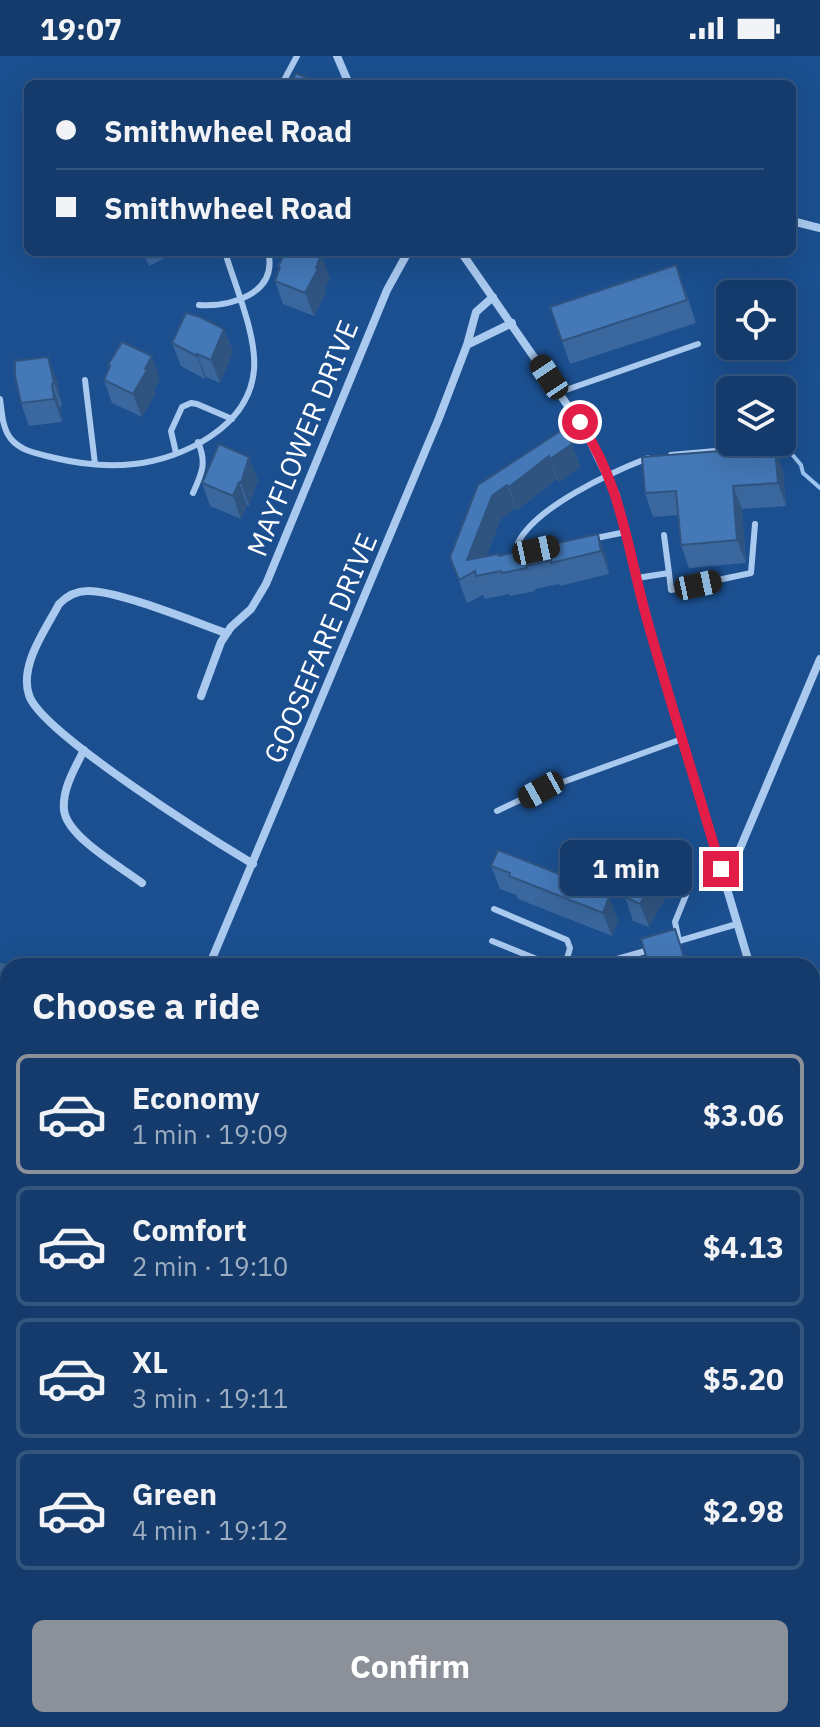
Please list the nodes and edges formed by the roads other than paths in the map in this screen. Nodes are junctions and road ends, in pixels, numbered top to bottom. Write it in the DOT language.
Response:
graph roads {
  1 [pos="297,56"];
  2 [pos="337,56"];
  3 [pos="284,80"];
  4 [pos="347,80"];
  5 [pos="796,222"];
  6 [pos="820,228"];
  7 [pos="226,256"];
  8 [pos="269,256"];
  9 [pos="406,256"];
  10 [pos="464,256"];
  11 [pos="493,297"];
  12 [pos="239,298"];
  13 [pos="199,305"];
  14 [pos="512,323"];
  15 [pos="698,344"];
  16 [pos="467,345"];
  17 [pos="85,380"];
  18 [pos="560,392"];
  19 [pos="0,399"];
  20 [pos="232,419"];
  21 [pos="198,442"];
  22 [pos="716,451"];
  23 [pos="176,453"];
  24 [pos="95,464"];
  25 [pos="607,474"];
  26 [pos="193,493"];
  27 [pos="755,524"];
  28 [pos="626,532"];
  29 [pos="664,535"];
  30 [pos="581,541"];
  31 [pos="536,550"];
  32 [pos="669,573"];
  33 [pos="637,578"];
  34 [pos="226,633"];
  35 [pos="820,659"];
  36 [pos="201,696"];
  37 [pos="682,739"];
  38 [pos="84,750"];
  39 [pos="497,811"];
  40 [pos="253,864"];
  41 [pos="721,869"];
  42 [pos="142,883"];
  43 [pos="686,895"];
  44 [pos="494,909"];
  45 [pos="737,924"];
  46 [pos="492,941"];
  47 [pos="679,941"];
  48 [pos="625,957"];
  49 [pos="212,958"];
  50 [pos="534,958"];
  51 [pos="567,958"];
  52 [pos="621,958"];
  53 [pos="748,958"];
  1 -- 3 [label="lane"];
  2 -- 4 [label="street"];
  5 -- 6 [label="street"];
  7 -- 12 [label="lane"];
  8 -- 12 [label="lane"];
  9 -- 34 [label="street, MAYFLOWER DRIVE"];
  10 -- 11 [label="street"];
  11 -- 14 [label="street"];
  11 -- 16 [label="street, GOOSEFARE DRIVE"];
  12 -- 13 [label="lane"];
  12 -- 20 [label="lane"];
  14 -- 16 [label="street"];
  14 -- 18 [label="street"];
  15 -- 18 [label="lane"];
  16 -- 40 [label="street, GOOSEFARE DRIVE"];
  17 -- 24 [label="lane"];
  18 -- 25 [label="street"];
  19 -- 24 [label="lane"];
  20 -- 21 [label="lane"];
  20 -- 23 [label="lane"];
  21 -- 23 [label="lane"];
  21 -- 26 [label="lane"];
  22 -- 25 [label="lane"];
  23 -- 24 [label="lane"];
  25 -- 28 [label="street"];
  25 -- 31 [label="lane"];
  27 -- 32 [label="lane"];
  28 -- 30 [label="lane"];
  28 -- 33 [label="street"];
  29 -- 32 [label="lane"];
  32 -- 33 [label="lane"];
  33 -- 37 [label="street"];
  34 -- 36 [label="street, MAYFLOWER DRIVE"];
  34 -- 38 [label="street"];
  35 -- 41 [label="street"];
  37 -- 39 [label="lane"];
  37 -- 41 [label="street"];
  38 -- 40 [label="street"];
  38 -- 42 [label="street"];
  40 -- 49 [label="street, GOOSEFARE DRIVE"];
  41 -- 45 [label="street"];
  43 -- 47 [label="lane"];
  44 -- 51 [label="lane"];
  45 -- 47 [label="lane"];
  45 -- 53 [label="street"];
  46 -- 50 [label="lane"];
  47 -- 48 [label="lane"];
  48 -- 52 [label="lane"];
}
